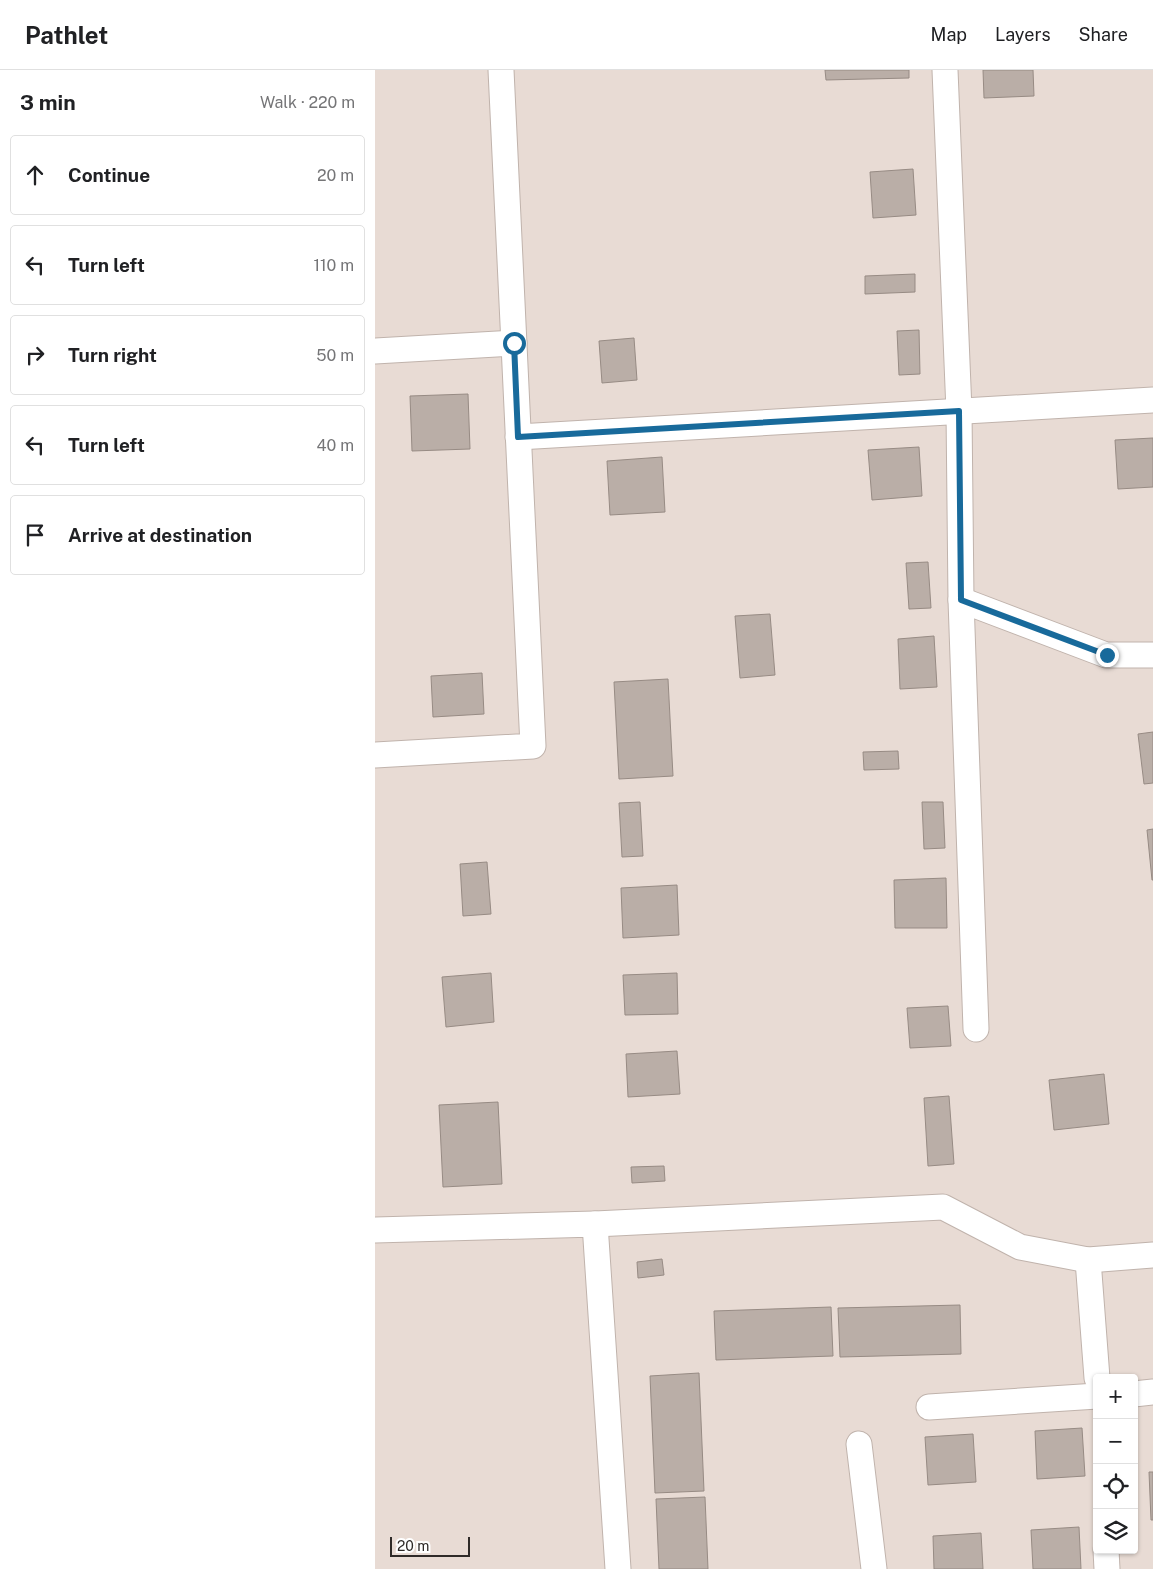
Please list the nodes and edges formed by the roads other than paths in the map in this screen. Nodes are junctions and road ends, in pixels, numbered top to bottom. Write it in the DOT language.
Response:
graph roads {
  1 [pos="501,70"];
  2 [pos="945,70"];
  3 [pos="514,343"];
  4 [pos="375,351"];
  5 [pos="1153,400"];
  6 [pos="959,411"];
  7 [pos="518,437"];
  8 [pos="961,600"];
  9 [pos="1153,655"];
  10 [pos="375,755"];
  11 [pos="976,1029"];
  12 [pos="595,1224"];
  13 [pos="375,1230"];
  14 [pos="1153,1255"];
  15 [pos="1088,1260"];
  16 [pos="1097,1374"];
  17 [pos="1153,1392"];
  18 [pos="1138,1394"];
  19 [pos="1093,1396"];
  20 [pos="929,1407"];
  21 [pos="859,1444"];
  22 [pos="1106,1554"];
  23 [pos="619,1569"];
  24 [pos="874,1569"];
  25 [pos="1107,1569"];
  1 -- 3 [label="street"];
  2 -- 6 [label="street"];
  3 -- 4 [label="street"];
  3 -- 7 [label="street"];
  5 -- 6 [label="street"];
  6 -- 7 [label="street"];
  6 -- 8 [label="street"];
  7 -- 10 [label="street"];
  8 -- 9 [label="street"];
  8 -- 11 [label="street"];
  12 -- 13 [label="street"];
  12 -- 15 [label="street"];
  12 -- 23 [label="street"];
  14 -- 15 [label="street"];
  15 -- 16 [label="street"];
  17 -- 18 [label="street"];
  19 -- 20 [label="street"];
  21 -- 24 [label="street"];
  22 -- 25 [label="street"];
}
